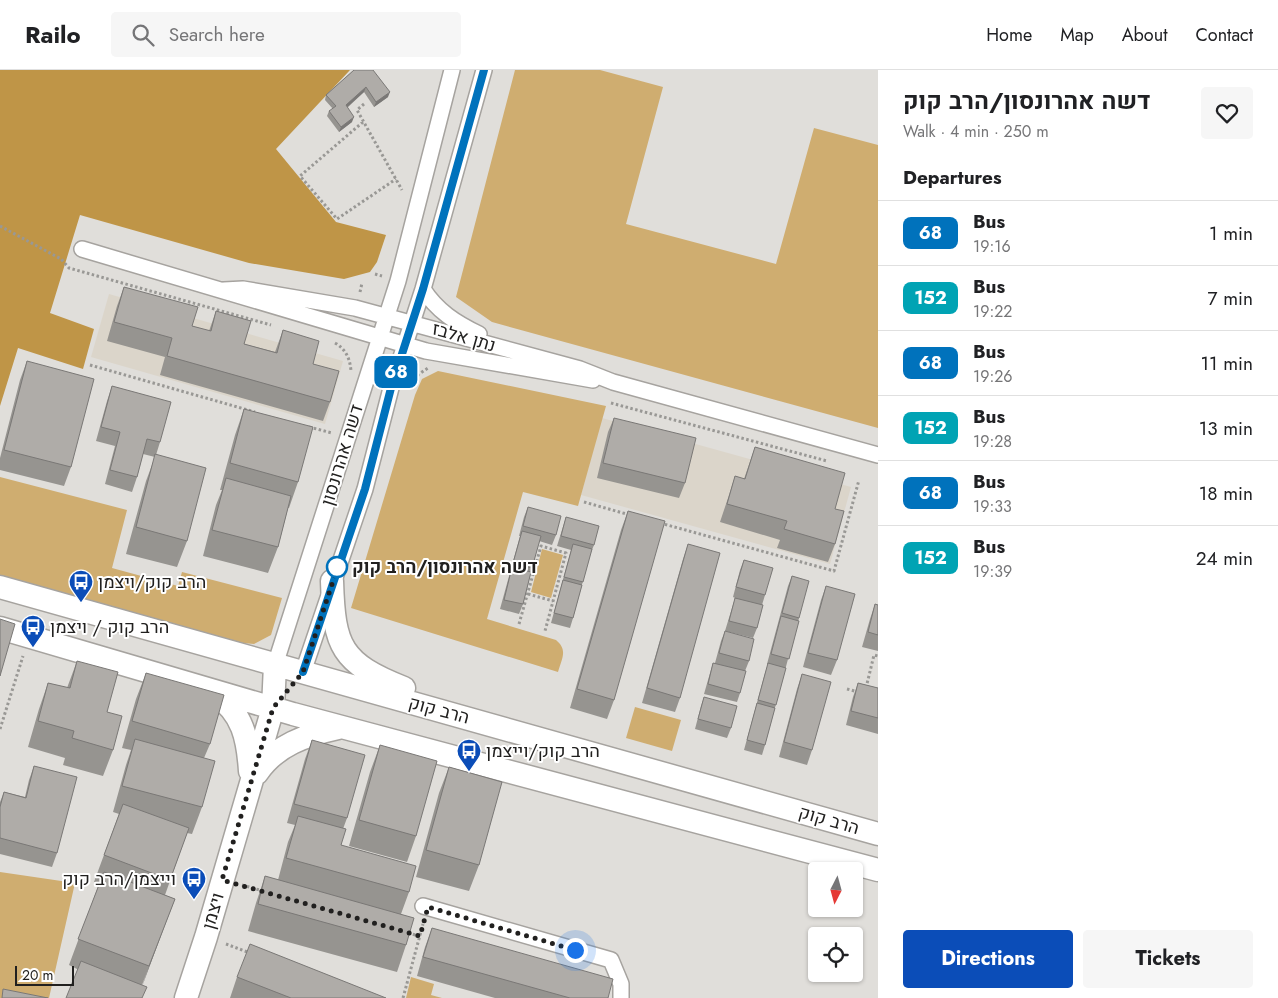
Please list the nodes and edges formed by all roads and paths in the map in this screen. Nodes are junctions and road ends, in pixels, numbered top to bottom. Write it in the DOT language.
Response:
graph roads {
  1 [pos="452,70"];
  2 [pos="484,70"];
  3 [pos="364,104"];
  4 [pos="363,122"];
  5 [pos="396,180"];
  6 [pos="402,190"];
  7 [pos="0,226"];
  8 [pos="82,249"];
  9 [pos="423,289"];
  10 [pos="224,290"];
  11 [pos="386,316"];
  12 [pos="412,322"];
  13 [pos="279,327"];
  14 [pos="379,337"];
  15 [pos="327,341"];
  16 [pos="404,345"];
  17 [pos="512,350"];
  18 [pos="90,365"];
  19 [pos="351,374"];
  20 [pos="613,382"];
  21 [pos="611,403"];
  22 [pos="260,413"];
  23 [pos="306,426"];
  24 [pos="335,434"];
  25 [pos="878,455"];
  26 [pos="830,462"];
  27 [pos="859,480"];
  28 [pos="584,502"];
  29 [pos="632,515"];
  30 [pos="651,520"];
  31 [pos="332,581"];
  32 [pos="0,587"];
  33 [pos="528,594"];
  34 [pos="553,601"];
  35 [pos="519,624"];
  36 [pos="0,628"];
  37 [pos="545,631"];
  38 [pos="30,637"];
  39 [pos="878,656"];
  40 [pos="275,665"];
  41 [pos="303,672"];
  42 [pos="205,689"];
  43 [pos="847,689"];
  44 [pos="273,708"];
  45 [pos="495,725"];
  46 [pos="342,727"];
  47 [pos="0,729"];
  48 [pos="250,782"];
  49 [pos="878,834"];
  50 [pos="878,870"];
  51 [pos="222,880"];
  52 [pos="269,893"];
  53 [pos="425,907"];
  54 [pos="401,931"];
  55 [pos="420,936"];
  56 [pos="218,941"];
  57 [pos="254,954"];
  58 [pos="626,996"];
  59 [pos="186,998"];
  60 [pos="403,998"];
  1 -- 11 [label="street, דשה אהרונסון"];
  2 -- 9 [label="street, דשה אהרונסון"];
  3 -- 4 [label="path"];
  4 -- 5 [label="path"];
  4 -- 5 [label="path"];
  5 -- 6 [label="path"];
  7 -- 13 [label="path"];
  8 -- 10 [label="street, נתן אלבז"];
  9 -- 12 [label="street, דשה אהרונסון"];
  9 -- 17 [label="street"];
  10 -- 11 [label="street, נתן אלבז"];
  10 -- 14 [label="street, נתן אלבז"];
  11 -- 12 [label="street, נתן אלבז"];
  11 -- 14 [label="street, דשה אהרונסון"];
  12 -- 16 [label="street, דשה אהרונסון"];
  12 -- 17 [label="street, נתן אלבז"];
  14 -- 16 [label="street, נתן אלבז"];
  14 -- 40 [label="street, דשה אהרונסון"];
  15 -- 19 [label="path"];
  16 -- 20 [label="street, נתן אלבז"];
  16 -- 31 [label="street, דשה אהרונסון"];
  17 -- 20 [label="street, נתן אלבז"];
  18 -- 22 [label="path"];
  20 -- 25 [label="street, נתן אלבז"];
  21 -- 26 [label="path"];
  23 -- 24 [label="path"];
  27 -- 30 [label="path"];
  28 -- 29 [label="path"];
  31 -- 41 [label="street, דשה אהרונסון"];
  31 -- 45 [label="main road"];
  32 -- 40 [label="main road, הרב קוק"];
  33 -- 34 [label="path"];
  33 -- 34 [label="path"];
  33 -- 35 [label="path"];
  34 -- 37 [label="path"];
  36 -- 38 [label="main road, הרב קוק"];
  38 -- 42 [label="main road, הרב קוק"];
  38 -- 47 [label="path"];
  39 -- 43 [label="path"];
  40 -- 41 [label="main road, הרב קוק"];
  40 -- 44 [label="main road, ויצמן"];
  41 -- 44 [label="main road, ויצמן"];
  41 -- 45 [label="main road, הרב קוק"];
  42 -- 44 [label="main road, הרב קוק"];
  42 -- 48 [label="main road"];
  44 -- 46 [label="main road, הרב קוק"];
  44 -- 48 [label="main road, ויצמן"];
  45 -- 49 [label="main road, הרב קוק"];
  46 -- 48 [label="main road"];
  46 -- 50 [label="main road, הרב קוק"];
  48 -- 51 [label="main road, ויצמן"];
  51 -- 52 [label="path"];
  51 -- 59 [label="main road, ויצמן"];
  53 -- 55 [label="path"];
  53 -- 58 [label="street"];
  54 -- 55 [label="path"];
  55 -- 60 [label="path"];
  56 -- 57 [label="path"];
}
